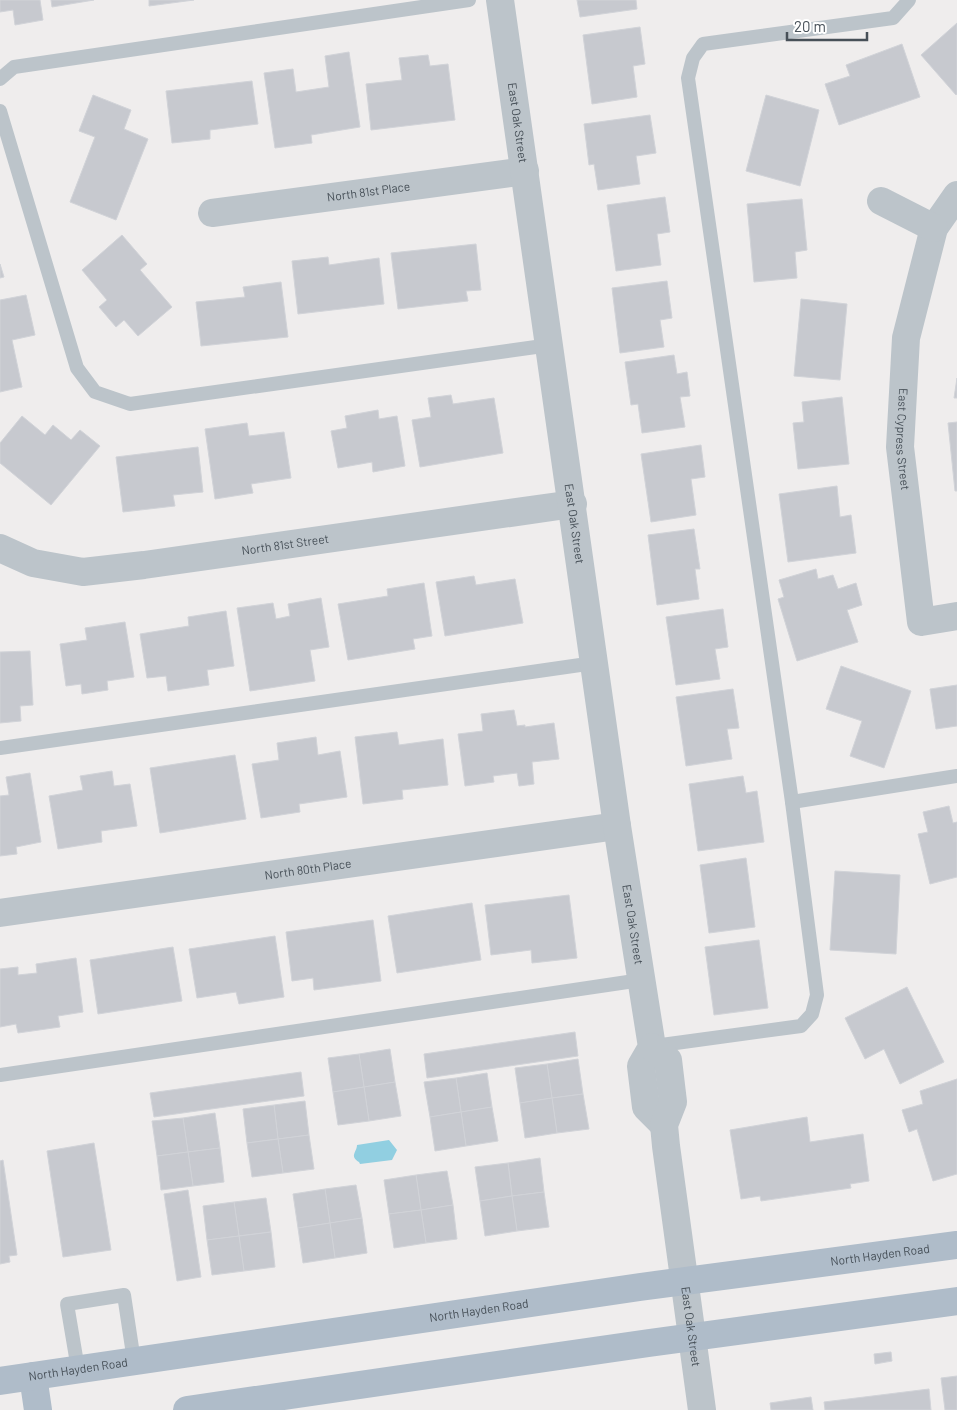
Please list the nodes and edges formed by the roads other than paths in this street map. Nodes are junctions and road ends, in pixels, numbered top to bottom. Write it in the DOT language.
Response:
graph roads {
  1 [pos="469,0"];
  2 [pos="500,0"];
  3 [pos="909,0"];
  4 [pos="0,79"];
  5 [pos="0,111"];
  6 [pos="525,171"];
  7 [pos="957,195"];
  8 [pos="881,201"];
  9 [pos="212,214"];
  10 [pos="934,228"];
  11 [pos="550,345"];
  12 [pos="573,504"];
  13 [pos="0,548"];
  14 [pos="957,616"];
  15 [pos="594,663"];
  16 [pos="0,748"];
  17 [pos="957,776"];
  18 [pos="792,802"];
  19 [pos="617,826"];
  20 [pos="0,913"];
  21 [pos="641,980"];
  22 [pos="652,1047"];
  23 [pos="0,1075"];
  24 [pos="957,1245"];
  25 [pos="684,1282"];
  26 [pos="957,1301"];
  27 [pos="691,1338"];
  28 [pos="134,1361"];
  29 [pos="78,1369"];
  30 [pos="33,1376"];
  31 [pos="0,1380"];
  32 [pos="38,1410"];
  33 [pos="187,1410"];
  34 [pos="702,1410"];
  1 -- 4 [label="lane"];
  2 -- 6 [label="street, East Oak Street"];
  3 -- 18 [label="lane"];
  5 -- 11 [label="lane"];
  6 -- 9 [label="street, North 81st Place"];
  6 -- 11 [label="street, East Oak Street"];
  7 -- 10 [label="street, East Cypress Street"];
  8 -- 10 [label="street"];
  10 -- 14 [label="street, East Cypress Street"];
  11 -- 12 [label="street, East Oak Street"];
  12 -- 13 [label="street, North 81st Street"];
  12 -- 15 [label="street, East Oak Street"];
  15 -- 16 [label="lane"];
  15 -- 19 [label="street, East Oak Street"];
  17 -- 18 [label="lane"];
  18 -- 22 [label="lane"];
  19 -- 20 [label="street, North 80th Place"];
  19 -- 21 [label="street, East Oak Street"];
  21 -- 22 [label="street, East Oak Street"];
  21 -- 23 [label="lane"];
  22 -- 25 [label="street, East Oak Street"];
  24 -- 25 [label="main road, North Hayden Road"];
  25 -- 27 [label="street, East Oak Street"];
  25 -- 28 [label="main road, North Hayden Road"];
  26 -- 27 [label="main road"];
  27 -- 33 [label="main road"];
  27 -- 34 [label="street, East Oak Street"];
  28 -- 29 [label="main road, North Hayden Road"];
  28 -- 29 [label="lane"];
  29 -- 30 [label="main road, North Hayden Road"];
  30 -- 31 [label="main road, North Hayden Road"];
  30 -- 32 [label="main road"];
}
